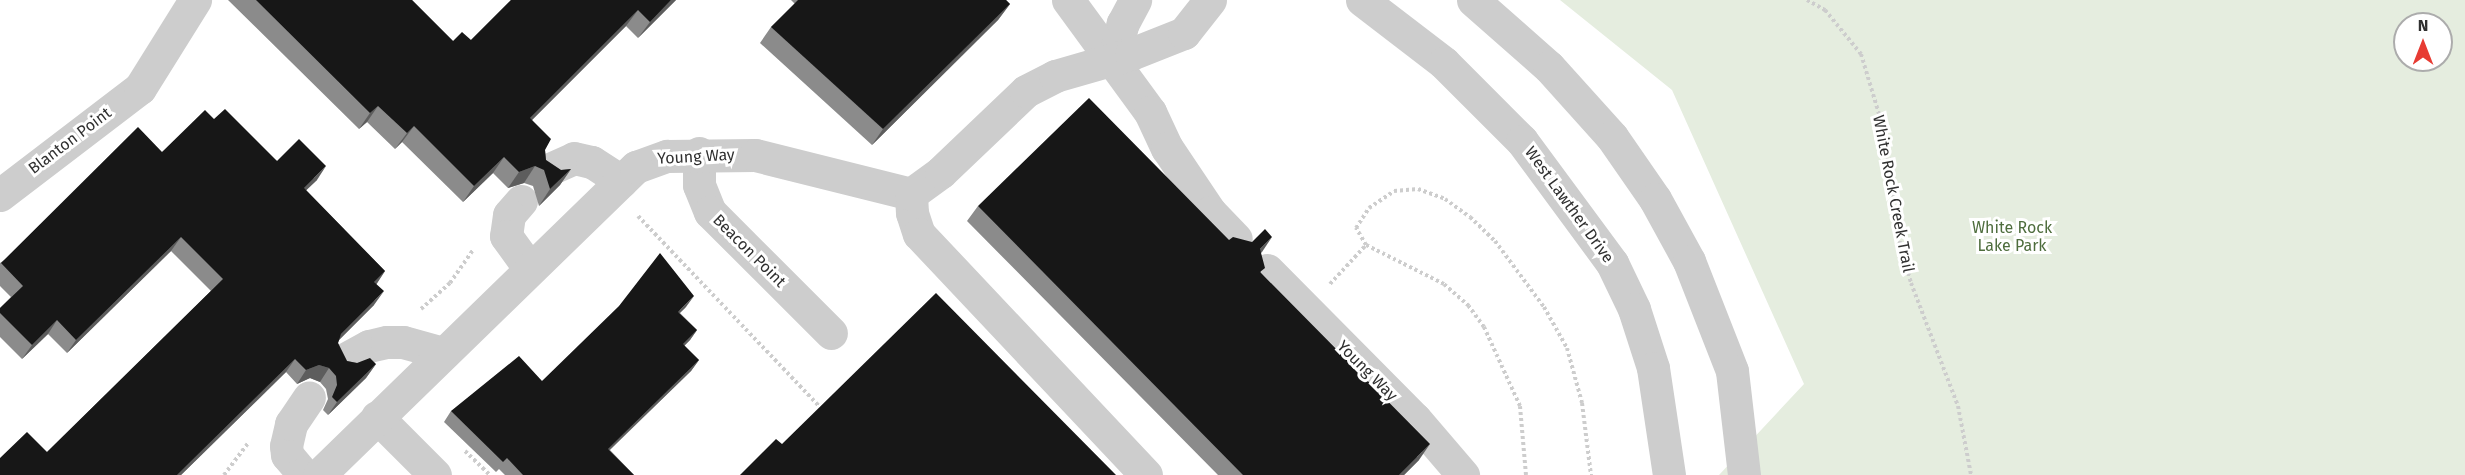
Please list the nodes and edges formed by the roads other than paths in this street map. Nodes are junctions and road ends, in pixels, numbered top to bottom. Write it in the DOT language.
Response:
graph roads {
  1 [pos="195,0"];
  2 [pos="1068,0"];
  3 [pos="1135,0"];
  4 [pos="1210,0"];
  5 [pos="1362,0"];
  6 [pos="1473,0"];
  7 [pos="1114,58"];
  8 [pos="699,153"];
  9 [pos="552,168"];
  10 [pos="616,185"];
  11 [pos="911,194"];
  12 [pos="0,195"];
  13 [pos="522,201"];
  14 [pos="1236,239"];
  15 [pos="529,268"];
  16 [pos="1267,270"];
  17 [pos="831,333"];
  18 [pos="443,353"];
  19 [pos="347,358"];
  20 [pos="309,397"];
  21 [pos="377,417"];
  22 [pos="304,475"];
  23 [pos="319,475"];
  24 [pos="435,475"];
  25 [pos="1146,475"];
  26 [pos="1463,475"];
  27 [pos="1669,475"];
  28 [pos="1744,475"];
  1 -- 12 [label="street, Blanton Point"];
  2 -- 7 [label="street"];
  3 -- 7 [label="street"];
  4 -- 7 [label="street"];
  5 -- 27 [label="street, West Lawther Drive"];
  6 -- 28 [label="street"];
  7 -- 11 [label="street"];
  7 -- 14 [label="street"];
  8 -- 10 [label="street, Young Way"];
  8 -- 11 [label="street, Young Way"];
  8 -- 17 [label="street, Beacon Point"];
  9 -- 10 [label="street"];
  10 -- 15 [label="street, Young Way"];
  11 -- 25 [label="street"];
  13 -- 15 [label="street"];
  15 -- 18 [label="street, Young Way"];
  16 -- 26 [label="street, Young Way"];
  18 -- 19 [label="street"];
  18 -- 21 [label="street, Young Way"];
  20 -- 22 [label="street"];
  21 -- 23 [label="street, Young Way"];
  21 -- 24 [label="street"];
}
